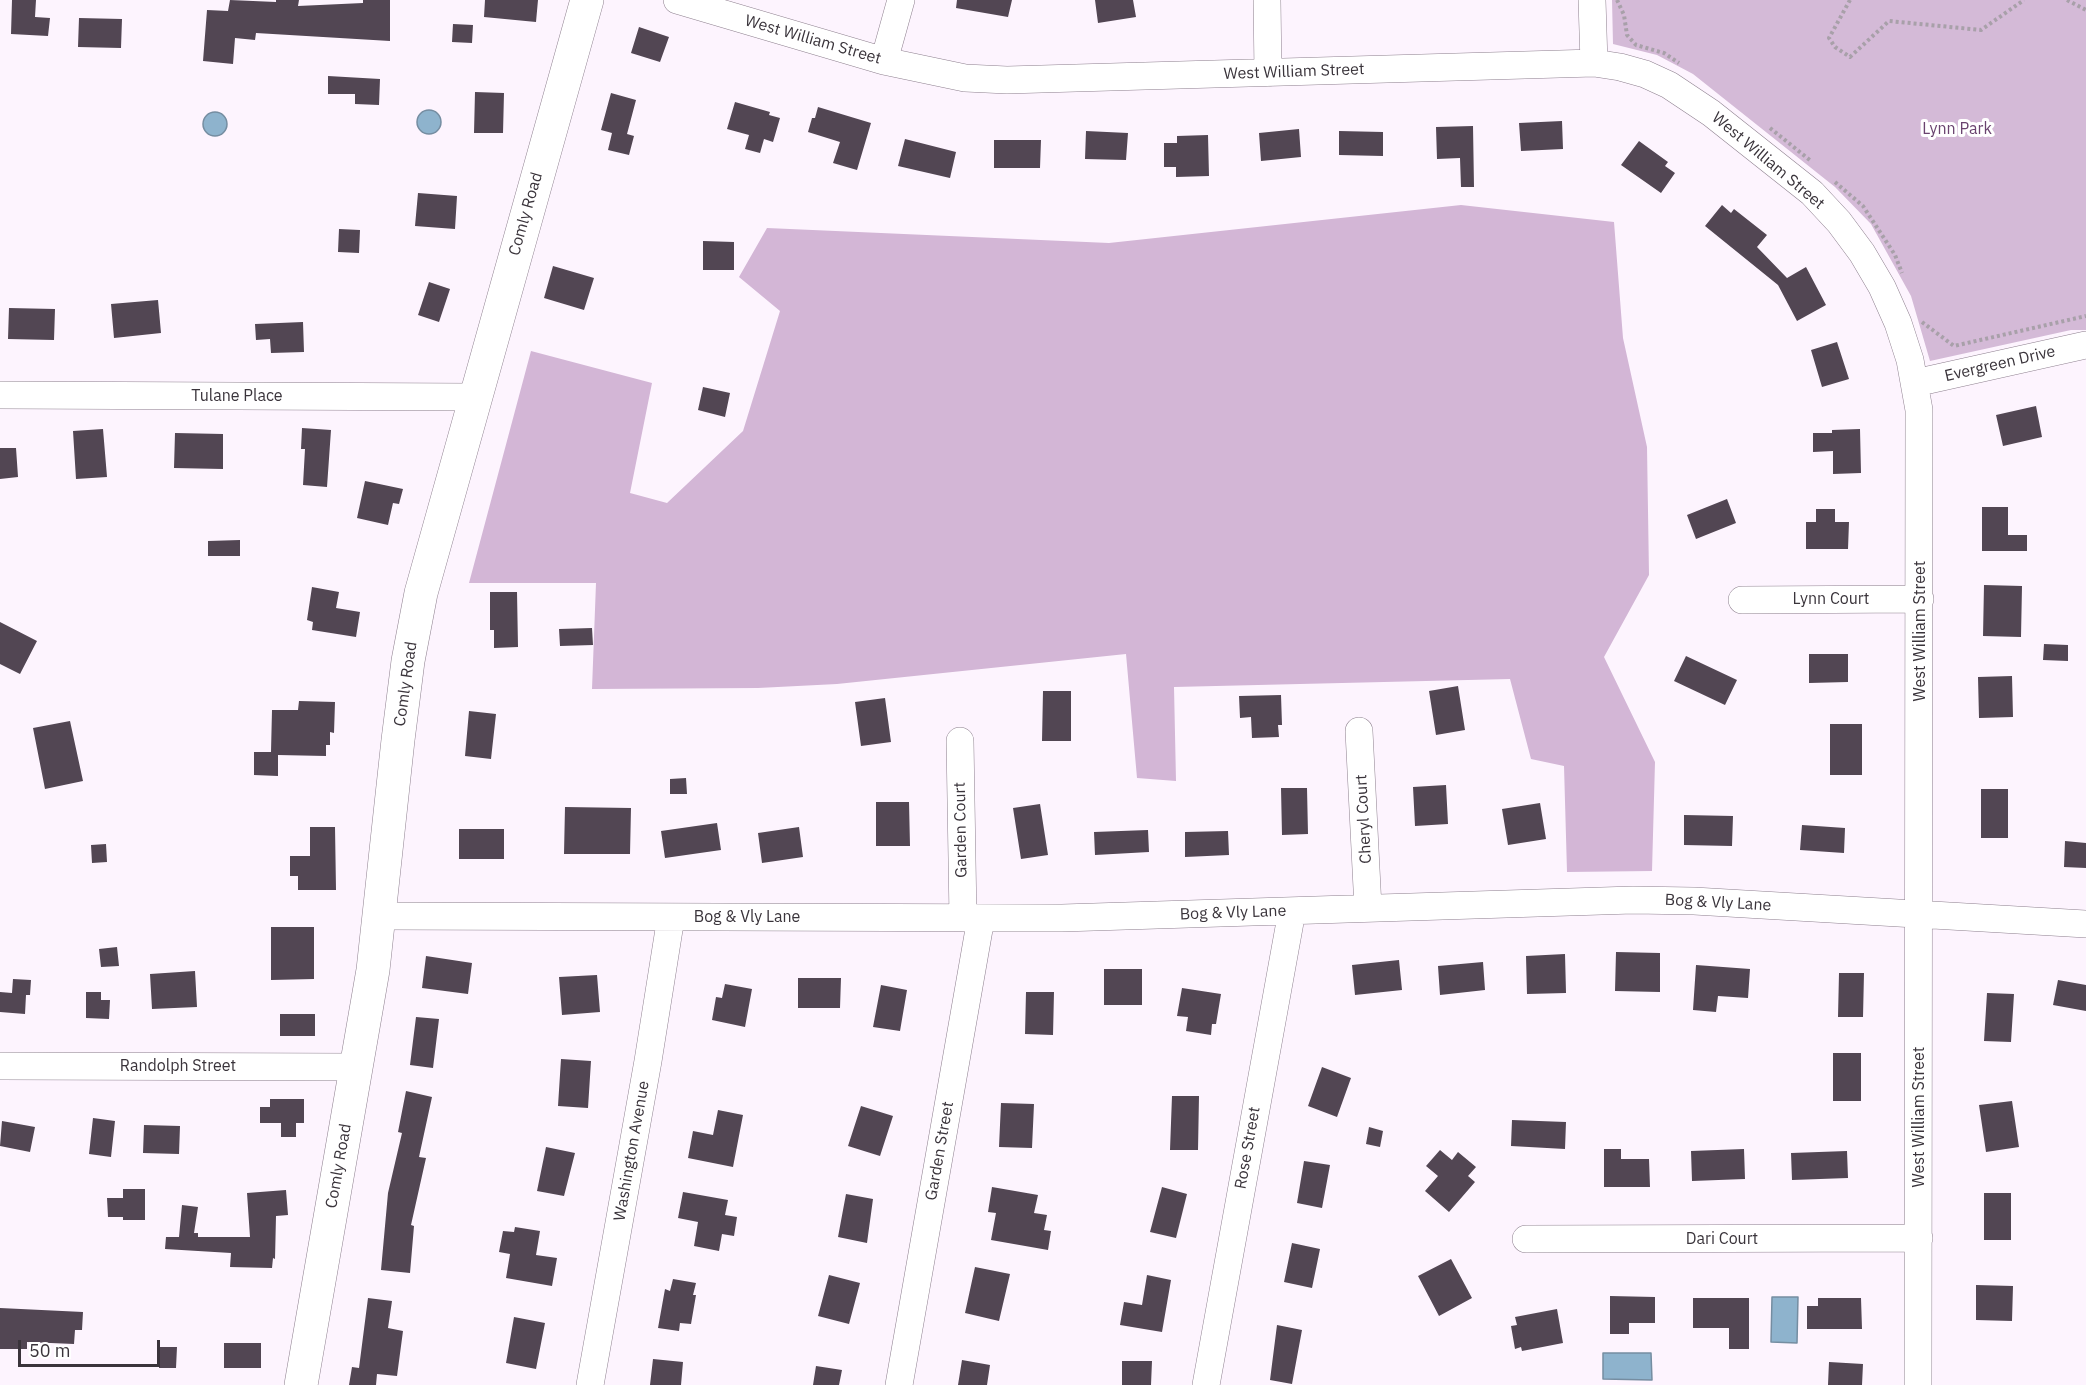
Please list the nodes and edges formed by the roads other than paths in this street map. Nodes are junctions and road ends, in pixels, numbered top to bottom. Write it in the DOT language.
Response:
graph roads {
  1 [pos="587,0"];
  2 [pos="677,0"];
  3 [pos="901,0"];
  4 [pos="1267,0"];
  5 [pos="1592,0"];
  6 [pos="884,61"];
  7 [pos="1594,63"];
  8 [pos="1268,73"];
  9 [pos="2086,345"];
  10 [pos="1915,383"];
  11 [pos="0,395"];
  12 [pos="474,397"];
  13 [pos="1920,599"];
  14 [pos="1742,600"];
  15 [pos="1359,731"];
  16 [pos="960,741"];
  17 [pos="1368,908"];
  18 [pos="1292,911"];
  19 [pos="1919,913"];
  20 [pos="378,916"];
  21 [pos="671,917"];
  22 [pos="972,918"];
  23 [pos="2086,924"];
  24 [pos="0,1066"];
  25 [pos="357,1067"];
  26 [pos="1919,1238"];
  27 [pos="1526,1239"];
  28 [pos="301,1385"];
  29 [pos="590,1385"];
  30 [pos="899,1385"];
  31 [pos="1206,1385"];
  32 [pos="1918,1385"];
  1 -- 12 [label="main road, Comly Road"];
  2 -- 6 [label="street, West William Street"];
  3 -- 6 [label="street"];
  4 -- 8 [label="street"];
  5 -- 7 [label="street"];
  6 -- 8 [label="street, West William Street"];
  7 -- 8 [label="street, West William Street"];
  7 -- 10 [label="street, West William Street"];
  9 -- 10 [label="street, Evergreen Drive"];
  10 -- 13 [label="street, West William Street"];
  11 -- 12 [label="street, Tulane Place"];
  12 -- 20 [label="main road, Comly Road"];
  13 -- 14 [label="street, Lynn Court"];
  13 -- 19 [label="street, West William Street"];
  15 -- 17 [label="street, Cheryl Court"];
  16 -- 22 [label="street, Garden Court"];
  17 -- 18 [label="street, Bog & Vly Lane"];
  17 -- 19 [label="street, Bog & Vly Lane"];
  18 -- 22 [label="street, Bog & Vly Lane"];
  18 -- 31 [label="street, Rose Street"];
  19 -- 23 [label="street, Bog & Vly Lane"];
  19 -- 26 [label="street, West William Street"];
  20 -- 21 [label="street, Bog & Vly Lane"];
  20 -- 25 [label="main road, Comly Road"];
  21 -- 22 [label="street, Bog & Vly Lane"];
  21 -- 29 [label="street, Washington Avenue"];
  22 -- 30 [label="street, Garden Street"];
  24 -- 25 [label="street, Randolph Street"];
  25 -- 28 [label="main road, Comly Road"];
  26 -- 27 [label="street, Dari Court"];
  26 -- 32 [label="street, West William Street"];
}
